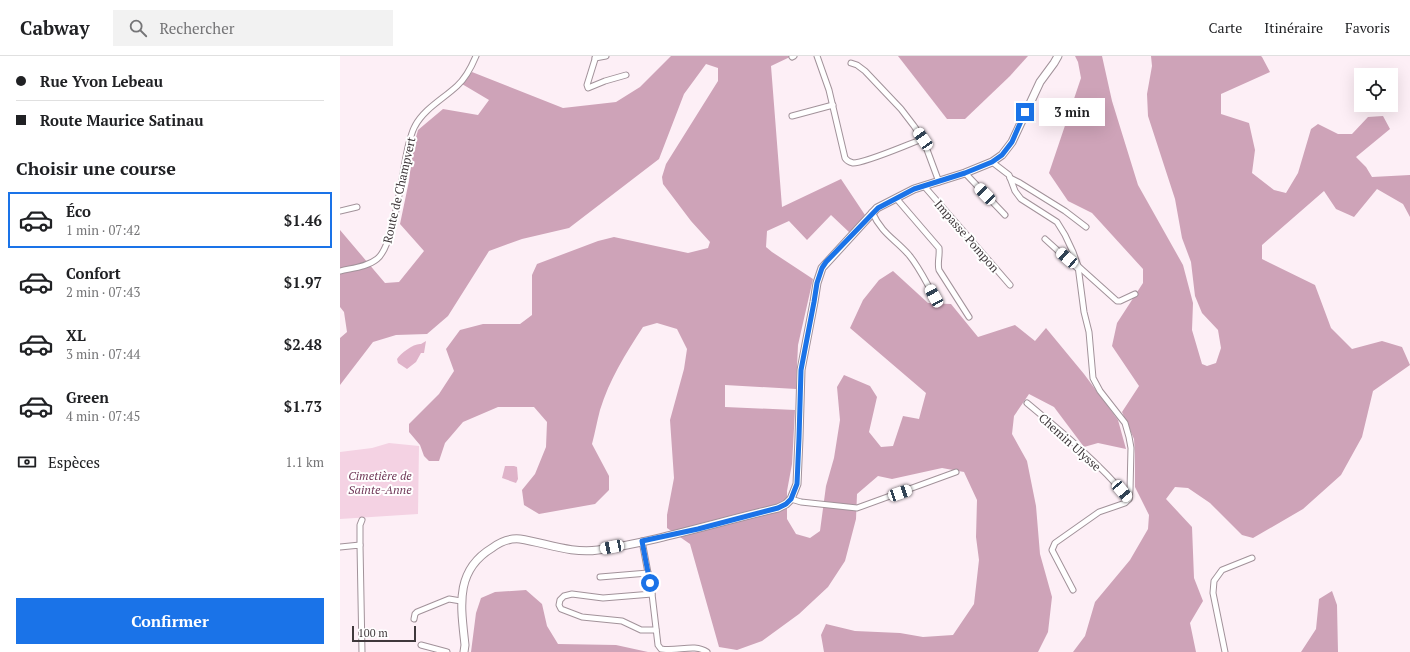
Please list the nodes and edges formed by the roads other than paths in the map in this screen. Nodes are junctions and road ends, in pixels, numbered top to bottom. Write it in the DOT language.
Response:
graph roads {
  1 [pos="476,56"];
  2 [pos="606,56"];
  3 [pos="817,56"];
  4 [pos="1058,56"];
  5 [pos="596,57"];
  6 [pos="851,63"];
  7 [pos="626,75"];
  8 [pos="833,105"];
  9 [pos="792,116"];
  10 [pos="923,139"];
  11 [pos="992,162"];
  12 [pos="965,173"];
  13 [pos="1010,178"];
  14 [pos="939,182"];
  15 [pos="924,186"];
  16 [pos="896,198"];
  17 [pos="357,207"];
  18 [pos="340,211"];
  19 [pos="872,212"];
  20 [pos="1005,215"];
  21 [pos="1086,227"];
  22 [pos="1045,239"];
  23 [pos="1078,267"];
  24 [pos="340,271"];
  25 [pos="1010,285"];
  26 [pos="1135,294"];
  27 [pos="934,296"];
  28 [pos="969,317"];
  29 [pos="1027,403"];
  30 [pos="956,472"];
  31 [pos="791,499"];
  32 [pos="1129,499"];
  33 [pos="362,520"];
  34 [pos="642,541"];
  35 [pos="360,545"];
  36 [pos="340,547"];
  37 [pos="1252,558"];
  38 [pos="648,573"];
  39 [pos="600,577"];
  40 [pos="1073,590"];
  41 [pos="652,594"];
  42 [pos="461,601"];
  43 [pos="414,619"];
  44 [pos="656,630"];
  45 [pos="421,645"];
  46 [pos="362,652"];
  47 [pos="447,652"];
  48 [pos="464,652"];
  49 [pos="707,652"];
  50 [pos="1225,652"];
  1 -- 24 [label="street, Route de Champvert"];
  2 -- 5 [label="street"];
  3 -- 8 [label="street"];
  4 -- 11 [label="main road"];
  5 -- 7 [label="street"];
  6 -- 10 [label="street"];
  8 -- 9 [label="street"];
  8 -- 10 [label="street"];
  10 -- 14 [label="street"];
  11 -- 12 [label="main road"];
  11 -- 13 [label="street"];
  12 -- 14 [label="main road"];
  12 -- 20 [label="street"];
  13 -- 21 [label="street"];
  13 -- 23 [label="street"];
  14 -- 15 [label="main road"];
  15 -- 16 [label="main road"];
  15 -- 25 [label="street, Impasse Pompon"];
  16 -- 19 [label="main road"];
  16 -- 28 [label="street"];
  17 -- 18 [label="street"];
  19 -- 27 [label="street"];
  19 -- 31 [label="main road"];
  22 -- 23 [label="street"];
  23 -- 26 [label="street"];
  23 -- 32 [label="street"];
  29 -- 32 [label="street, Chemin Ulysse"];
  30 -- 31 [label="street"];
  31 -- 34 [label="main road"];
  32 -- 40 [label="street"];
  33 -- 35 [label="street"];
  34 -- 38 [label="street"];
  34 -- 42 [label="main road"];
  35 -- 36 [label="street"];
  35 -- 46 [label="street"];
  37 -- 50 [label="street"];
  38 -- 39 [label="street"];
  38 -- 41 [label="street"];
  41 -- 44 [label="street"];
  41 -- 44 [label="street"];
  42 -- 43 [label="street"];
  42 -- 48 [label="main road"];
  44 -- 49 [label="street"];
  45 -- 47 [label="street"];
}
